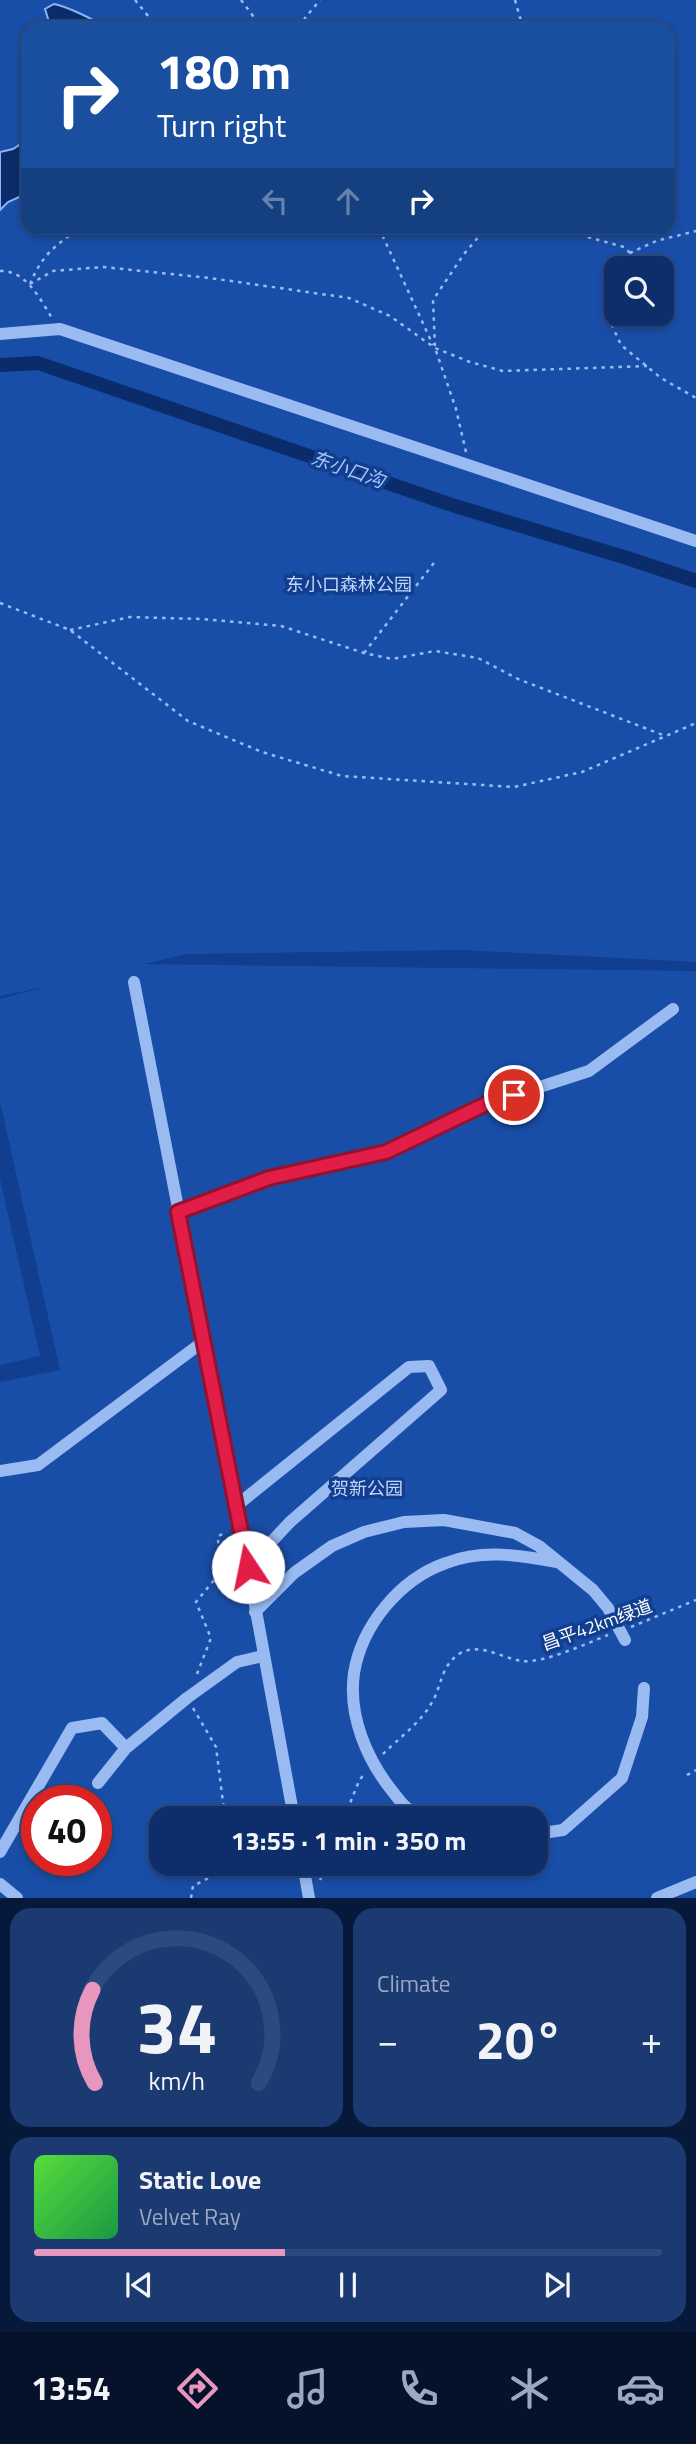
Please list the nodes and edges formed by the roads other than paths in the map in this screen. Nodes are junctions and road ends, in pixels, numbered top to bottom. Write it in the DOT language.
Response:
graph roads {
  1 [pos="0,334"];
  2 [pos="696,541"];
  3 [pos="134,982"];
  4 [pos="673,1009"];
  5 [pos="178,1212"];
  6 [pos="204,1341"];
  7 [pos="0,1471"];
  8 [pos="236,1506"];
  9 [pos="562,1563"];
  10 [pos="248,1567"];
  11 [pos="255,1612"];
  12 [pos="624,1635"];
  13 [pos="262,1656"];
  14 [pos="644,1688"];
  15 [pos="126,1748"];
  16 [pos="98,1783"];
  17 [pos="292,1806"];
  18 [pos="404,1806"];
  19 [pos="548,1832"];
  20 [pos="0,1852"];
  21 [pos="305,1876"];
  22 [pos="696,1882"];
  23 [pos="0,1884"];
  24 [pos="17,1898"];
  25 [pos="309,1898"];
  26 [pos="657,1898"];
  1 -- 2 [label="street"];
  3 -- 5 [label="street"];
  4 -- 5 [label="street"];
  5 -- 6 [label="street"];
  6 -- 7 [label="street"];
  6 -- 8 [label="street"];
  8 -- 10 [label="street"];
  8 -- 10 [label="street"];
  9 -- 11 [label="street"];
  9 -- 12 [label="street"];
  9 -- 18 [label="street"];
  10 -- 11 [label="street"];
  11 -- 13 [label="street"];
  13 -- 15 [label="street"];
  13 -- 17 [label="street"];
  14 -- 19 [label="street"];
  15 -- 16 [label="street"];
  15 -- 20 [label="street"];
  21 -- 25 [label="street"];
  22 -- 26 [label="street"];
  23 -- 24 [label="street"];
}
